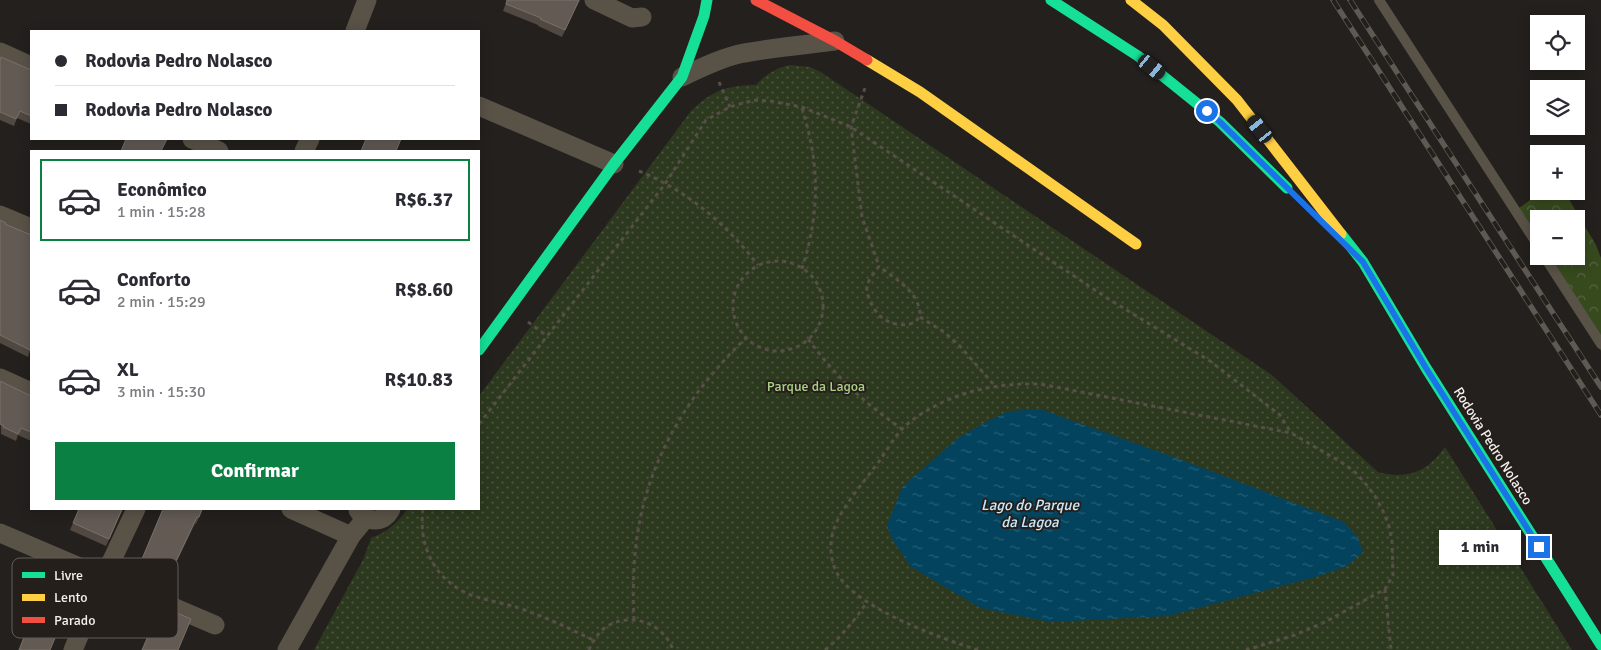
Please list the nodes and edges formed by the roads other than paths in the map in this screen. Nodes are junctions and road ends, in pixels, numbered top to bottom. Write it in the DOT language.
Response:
graph roads {
  1 [pos="368,0"];
  2 [pos="594,0"];
  3 [pos="707,0"];
  4 [pos="756,0"];
  5 [pos="1051,0"];
  6 [pos="1131,0"];
  7 [pos="1379,0"];
  8 [pos="642,17"];
  9 [pos="355,30"];
  10 [pos="835,41"];
  11 [pos="0,52"];
  12 [pos="30,66"];
  13 [pos="682,77"];
  14 [pos="480,106"];
  15 [pos="194,140"];
  16 [pos="217,150"];
  17 [pos="614,163"];
  18 [pos="0,215"];
  19 [pos="30,228"];
  20 [pos="1530,233"];
  21 [pos="1136,244"];
  22 [pos="1363,262"];
  23 [pos="1550,265"];
  24 [pos="1601,344"];
  25 [pos="480,349"];
  26 [pos="0,378"];
  27 [pos="30,392"];
  28 [pos="136,510"];
  29 [pos="293,510"];
  30 [pos="390,510"];
  31 [pos="362,513"];
  32 [pos="0,533"];
  33 [pos="350,536"];
  34 [pos="59,558"];
  35 [pos="113,558"];
  36 [pos="178,609"];
  37 [pos="215,625"];
  38 [pos="79,638"];
  39 [pos="1601,645"];
  40 [pos="74,650"];
  41 [pos="287,650"];
  1 -- 9 [label="street"];
  2 -- 8 [label="street"];
  3 -- 13 [label="main road"];
  4 -- 10 [label="main road"];
  5 -- 22 [label="main road, Rodovia Pedro Nolasco"];
  6 -- 22 [label="main road, Rodovia Pedro Nolasco"];
  7 -- 20 [label="lane"];
  10 -- 13 [label="street"];
  10 -- 21 [label="main road"];
  11 -- 12 [label="street"];
  13 -- 17 [label="main road"];
  14 -- 17 [label="street"];
  15 -- 16 [label="street"];
  17 -- 25 [label="main road"];
  18 -- 19 [label="street"];
  22 -- 39 [label="main road, Rodovia Pedro Nolasco"];
  23 -- 24 [label="lane"];
  26 -- 27 [label="street"];
  28 -- 35 [label="street"];
  29 -- 33 [label="street"];
  30 -- 31 [label="street"];
  31 -- 33 [label="street"];
  32 -- 34 [label="street"];
  33 -- 41 [label="street"];
  36 -- 37 [label="street"];
  38 -- 40 [label="street"];
}
